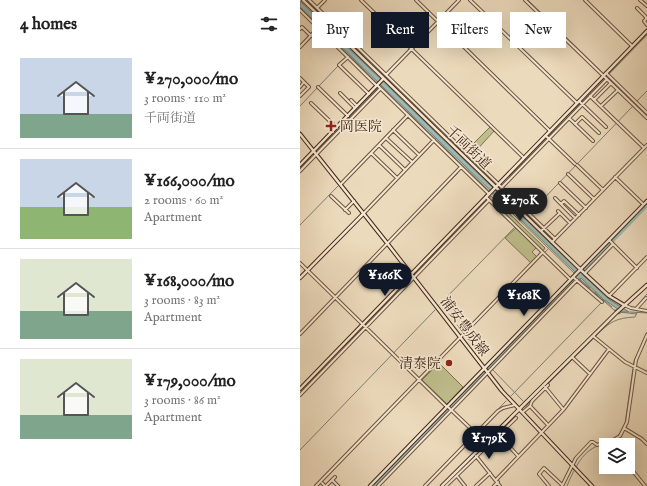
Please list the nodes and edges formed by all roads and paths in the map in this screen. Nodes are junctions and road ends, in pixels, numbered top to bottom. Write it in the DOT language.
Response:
graph roads {
  1 [pos="303,0"];
  2 [pos="309,0"];
  3 [pos="325,0"];
  4 [pos="361,0"];
  5 [pos="416,0"];
  6 [pos="459,0"];
  7 [pos="470,0"];
  8 [pos="525,0"];
  9 [pos="585,0"];
  10 [pos="640,0"];
  11 [pos="647,6"];
  12 [pos="637,8"];
  13 [pos="316,9"];
  14 [pos="301,12"];
  15 [pos="448,12"];
  16 [pos="437,21"];
  17 [pos="312,22"];
  18 [pos="437,23"];
  19 [pos="647,25"];
  20 [pos="300,29"];
  21 [pos="647,31"];
  22 [pos="311,36"];
  23 [pos="632,46"];
  24 [pos="300,47"];
  25 [pos="339,48"];
  26 [pos="465,48"];
  27 [pos="412,49"];
  28 [pos="360,52"];
  29 [pos="348,57"];
  30 [pos="386,75"];
  31 [pos="606,76"];
  32 [pos="300,78"];
  33 [pos="383,79"];
  34 [pos="304,82"];
  35 [pos="611,83"];
  36 [pos="396,84"];
  37 [pos="378,85"];
  38 [pos="300,87"];
  39 [pos="392,87"];
  40 [pos="318,88"];
  41 [pos="380,88"];
  42 [pos="618,90"];
  43 [pos="340,93"];
  44 [pos="369,94"];
  45 [pos="300,96"];
  46 [pos="590,96"];
  47 [pos="351,100"];
  48 [pos="412,100"];
  49 [pos="594,100"];
  50 [pos="311,103"];
  51 [pos="580,103"];
  52 [pos="409,104"];
  53 [pos="601,106"];
  54 [pos="356,107"];
  55 [pos="421,111"];
  56 [pos="647,113"];
  57 [pos="408,115"];
  58 [pos="348,116"];
  59 [pos="569,118"];
  60 [pos="647,118"];
  61 [pos="345,122"];
  62 [pos="575,124"];
  63 [pos="336,127"];
  64 [pos="606,127"];
  65 [pos="393,130"];
  66 [pos="550,131"];
  67 [pos="599,133"];
  68 [pos="300,134"];
  69 [pos="386,138"];
  70 [pos="547,138"];
  71 [pos="434,140"];
  72 [pos="593,141"];
  73 [pos="379,145"];
  74 [pos="647,145"];
  75 [pos="644,148"];
  76 [pos="314,150"];
  77 [pos="371,153"];
  78 [pos="317,154"];
  79 [pos="419,155"];
  80 [pos="524,158"];
  81 [pos="471,159"];
  82 [pos="412,162"];
  83 [pos="302,166"];
  84 [pos="461,167"];
  85 [pos="405,170"];
  86 [pos="300,171"];
  87 [pos="568,174"];
  88 [pos="397,178"];
  89 [pos="616,178"];
  90 [pos="560,183"];
  91 [pos="341,184"];
  92 [pos="500,186"];
  93 [pos="495,188"];
  94 [pos="603,190"];
  95 [pos="490,193"];
  96 [pos="331,196"];
  97 [pos="555,198"];
  98 [pos="487,199"];
  99 [pos="594,199"];
  100 [pos="647,200"];
  101 [pos="354,201"];
  102 [pos="561,204"];
  103 [pos="643,204"];
  104 [pos="586,208"];
  105 [pos="345,210"];
  106 [pos="349,213"];
  107 [pos="364,213"];
  108 [pos="579,215"];
  109 [pos="575,218"];
  110 [pos="570,223"];
  111 [pos="543,229"];
  112 [pos="556,239"];
  113 [pos="552,242"];
  114 [pos="611,242"];
  115 [pos="388,243"];
  116 [pos="543,253"];
  117 [pos="647,257"];
  118 [pos="300,264"];
  119 [pos="636,267"];
  120 [pos="307,270"];
  121 [pos="580,270"];
  122 [pos="584,273"];
  123 [pos="413,276"];
  124 [pos="300,278"];
  125 [pos="575,278"];
  126 [pos="570,280"];
  127 [pos="647,285"];
  128 [pos="567,287"];
  129 [pos="609,296"];
  130 [pos="335,297"];
  131 [pos="646,298"];
  132 [pos="602,302"];
  133 [pos="623,306"];
  134 [pos="636,309"];
  135 [pos="647,311"];
  136 [pos="365,326"];
  137 [pos="300,333"];
  138 [pos="647,335"];
  139 [pos="593,336"];
  140 [pos="460,337"];
  141 [pos="609,349"];
  142 [pos="573,358"];
  143 [pos="634,366"];
  144 [pos="486,371"];
  145 [pos="647,373"];
  146 [pos="590,374"];
  147 [pos="420,380"];
  148 [pos="548,385"];
  149 [pos="544,387"];
  150 [pos="300,389"];
  151 [pos="300,395"];
  152 [pos="515,405"];
  153 [pos="530,406"];
  154 [pos="449,408"];
  155 [pos="519,409"];
  156 [pos="564,409"];
  157 [pos="523,412"];
  158 [pos="516,418"];
  159 [pos="548,425"];
  160 [pos="624,428"];
  161 [pos="541,432"];
  162 [pos="476,434"];
  163 [pos="499,435"];
  164 [pos="617,438"];
  165 [pos="486,444"];
  166 [pos="647,444"];
  167 [pos="599,445"];
  168 [pos="476,456"];
  169 [pos="518,456"];
  170 [pos="572,465"];
  171 [pos="490,473"];
  172 [pos="635,474"];
  173 [pos="456,476"];
  174 [pos="335,477"];
  175 [pos="332,480"];
  176 [pos="496,480"];
  177 [pos="498,482"];
  178 [pos="322,483"];
  179 [pos="316,486"];
  180 [pos="326,486"];
  181 [pos="338,486"];
  182 [pos="370,486"];
  183 [pos="378,486"];
  184 [pos="425,486"];
  185 [pos="442,486"];
  186 [pos="446,486"];
  187 [pos="464,486"];
  188 [pos="476,486"];
  189 [pos="494,486"];
  190 [pos="500,486"];
  191 [pos="549,486"];
  192 [pos="562,486"];
  193 [pos="592,486"];
  194 [pos="645,486"];
  1 -- 13 [label="street, 千両街道"];
  2 -- 13 [label="street"];
  3 -- 13 [label="street"];
  4 -- 27 [label="street"];
  5 -- 16 [label="street"];
  6 -- 15 [label="street"];
  7 -- 51 [label="street"];
  8 -- 31 [label="street"];
  9 -- 23 [label="street"];
  10 -- 11 [label="street"];
  12 -- 19 [label="street"];
  13 -- 28 [label="street, 千両街道"];
  14 -- 17 [label="street"];
  18 -- 27 [label="street"];
  20 -- 22 [label="street"];
  21 -- 23 [label="street"];
  22 -- 24 [label="street"];
  23 -- 31 [label="street"];
  25 -- 29 [label="street"];
  26 -- 66 [label="street"];
  27 -- 30 [label="street"];
  27 -- 80 [label="street"];
  28 -- 30 [label="street"];
  28 -- 33 [label="street, 千両街道"];
  29 -- 37 [label="street"];
  29 -- 44 [label="street"];
  30 -- 33 [label="street"];
  30 -- 36 [label="street"];
  31 -- 35 [label="street"];
  31 -- 46 [label="street"];
  31 -- 51 [label="street"];
  31 -- 56 [label="street"];
  32 -- 34 [label="street"];
  33 -- 37 [label="street"];
  33 -- 39 [label="street, 千両街道"];
  34 -- 38 [label="street"];
  34 -- 45 [label="street"];
  35 -- 42 [label="street"];
  35 -- 49 [label="street"];
  36 -- 39 [label="street"];
  36 -- 48 [label="street"];
  37 -- 41 [label="street"];
  37 -- 44 [label="street"];
  39 -- 52 [label="street, 千両街道"];
  40 -- 58 [label="street"];
  41 -- 57 [label="street"];
  41 -- 61 [label="street"];
  42 -- 53 [label="street"];
  42 -- 60 [label="street"];
  43 -- 54 [label="street"];
  44 -- 54 [label="street"];
  46 -- 49 [label="street"];
  46 -- 51 [label="street"];
  47 -- 54 [label="street"];
  48 -- 52 [label="street"];
  48 -- 55 [label="street"];
  49 -- 53 [label="street"];
  50 -- 63 [label="street"];
  51 -- 59 [label="street"];
  51 -- 64 [label="street"];
  51 -- 66 [label="street"];
  52 -- 55 [label="street, 千両街道"];
  53 -- 75 [label="street"];
  54 -- 58 [label="street"];
  55 -- 81 [label="street, 千両街道"];
  57 -- 65 [label="street"];
  57 -- 71 [label="street"];
  58 -- 61 [label="street"];
  59 -- 62 [label="street"];
  59 -- 70 [label="street"];
  61 -- 63 [label="street"];
  61 -- 78 [label="street"];
  62 -- 67 [label="street"];
  62 -- 72 [label="street"];
  63 -- 76 [label="street"];
  65 -- 69 [label="street"];
  65 -- 79 [label="street"];
  66 -- 70 [label="street"];
  68 -- 76 [label="street, 浦安豊成線"];
  69 -- 73 [label="street"];
  69 -- 82 [label="street"];
  70 -- 80 [label="street"];
  70 -- 92 [label="street"];
  70 -- 94 [label="street"];
  71 -- 79 [label="street"];
  71 -- 84 [label="street"];
  73 -- 77 [label="street"];
  73 -- 85 [label="street"];
  74 -- 75 [label="street"];
  75 -- 89 [label="street"];
  76 -- 78 [label="street, 浦安豊成線"];
  76 -- 83 [label="street"];
  77 -- 88 [label="street"];
  77 -- 91 [label="street"];
  78 -- 83 [label="street"];
  78 -- 91 [label="street, 浦安豊成線"];
  79 -- 82 [label="street"];
  80 -- 92 [label="street"];
  81 -- 92 [label="street"];
  81 -- 93 [label="street, 千両街道"];
  82 -- 85 [label="street"];
  83 -- 86 [label="street"];
  84 -- 95 [label="street"];
  84 -- 115 [label="street"];
  85 -- 88 [label="street"];
  87 -- 99 [label="street"];
  88 -- 107 [label="street"];
  89 -- 94 [label="street"];
  89 -- 103 [label="street"];
  90 -- 104 [label="street"];
  91 -- 101 [label="street, 浦安豊成線"];
  92 -- 93 [label="street"];
  92 -- 111 [label="street"];
  93 -- 95 [label="street"];
  93 -- 111 [label="street, 千両街道"];
  94 -- 99 [label="street"];
  95 -- 98 [label="street"];
  96 -- 105 [label="street"];
  97 -- 102 [label="street"];
  98 -- 116 [label="street"];
  98 -- 123 [label="street"];
  99 -- 104 [label="street"];
  100 -- 103 [label="street"];
  101 -- 105 [label="street"];
  101 -- 107 [label="street, 浦安豊成線"];
  102 -- 108 [label="street"];
  102 -- 109 [label="street"];
  103 -- 114 [label="street"];
  104 -- 108 [label="street"];
  105 -- 106 [label="street"];
  107 -- 115 [label="street, 浦安豊成線"];
  107 -- 120 [label="street"];
  108 -- 109 [label="street"];
  109 -- 110 [label="street"];
  110 -- 111 [label="street"];
  110 -- 112 [label="street"];
  111 -- 112 [label="street"];
  111 -- 113 [label="street, 千両街道"];
  112 -- 113 [label="street"];
  113 -- 121 [label="street, 千両街道"];
  114 -- 119 [label="street"];
  114 -- 121 [label="street"];
  114 -- 122 [label="street"];
  115 -- 123 [label="street, 浦安豊成線"];
  115 -- 130 [label="street"];
  116 -- 126 [label="street"];
  116 -- 140 [label="street"];
  117 -- 119 [label="street"];
  118 -- 120 [label="street"];
  119 -- 129 [label="street"];
  120 -- 124 [label="street"];
  120 -- 130 [label="street"];
  121 -- 122 [label="street, 千両街道"];
  121 -- 125 [label="street"];
  122 -- 129 [label="street, 千両街道"];
  123 -- 136 [label="street"];
  123 -- 140 [label="street, 浦安豊成線"];
  125 -- 126 [label="street"];
  125 -- 128 [label="street"];
  125 -- 132 [label="street"];
  126 -- 128 [label="street"];
  127 -- 133 [label="street"];
  128 -- 144 [label="street"];
  128 -- 144 [label="street"];
  129 -- 133 [label="street, 千両街道"];
  130 -- 136 [label="street"];
  130 -- 137 [label="street"];
  131 -- 134 [label="street"];
  133 -- 134 [label="street"];
  133 -- 139 [label="street"];
  134 -- 135 [label="street"];
  136 -- 147 [label="street"];
  136 -- 150 [label="street"];
  136 -- 151 [label="street"];
  138 -- 143 [label="street"];
  139 -- 141 [label="street"];
  139 -- 142 [label="street"];
  140 -- 144 [label="street, 浦安豊成線"];
  140 -- 147 [label="street"];
  141 -- 143 [label="street"];
  141 -- 146 [label="street"];
  142 -- 146 [label="street"];
  142 -- 149 [label="street"];
  143 -- 145 [label="street"];
  143 -- 160 [label="street"];
  144 -- 152 [label="street, 浦安豊成線"];
  144 -- 154 [label="street"];
  144 -- 154 [label="street"];
  146 -- 156 [label="street"];
  147 -- 154 [label="street"];
  147 -- 179 [label="street"];
  148 -- 149 [label="street"];
  149 -- 153 [label="street"];
  149 -- 155 [label="street"];
  149 -- 156 [label="street"];
  152 -- 155 [label="street, 浦安豊成線"];
  152 -- 162 [label="street"];
  153 -- 157 [label="street"];
  153 -- 159 [label="street"];
  154 -- 162 [label="street"];
  154 -- 182 [label="street"];
  154 -- 183 [label="street"];
  155 -- 157 [label="street, 浦安豊成線"];
  155 -- 165 [label="street"];
  156 -- 159 [label="street"];
  157 -- 161 [label="street, 浦安豊成線"];
  158 -- 163 [label="street"];
  159 -- 161 [label="street"];
  160 -- 164 [label="street"];
  160 -- 166 [label="street"];
  161 -- 169 [label="street"];
  161 -- 170 [label="street, 浦安豊成線"];
  162 -- 165 [label="street"];
  162 -- 184 [label="street"];
  163 -- 165 [label="street"];
  163 -- 169 [label="street"];
  165 -- 168 [label="street"];
  165 -- 185 [label="street"];
  167 -- 170 [label="street"];
  168 -- 171 [label="street"];
  168 -- 173 [label="street"];
  169 -- 176 [label="street"];
  170 -- 192 [label="street"];
  170 -- 193 [label="street, 浦安豊成線"];
  171 -- 176 [label="street"];
  171 -- 188 [label="street"];
  172 -- 194 [label="street"];
  173 -- 186 [label="street"];
  173 -- 187 [label="street"];
  174 -- 175 [label="street"];
  175 -- 180 [label="street"];
  175 -- 181 [label="street"];
  176 -- 177 [label="street"];
  177 -- 189 [label="street"];
  177 -- 190 [label="street"];
  178 -- 180 [label="street"];
  191 -- 192 [label="street"];
}
